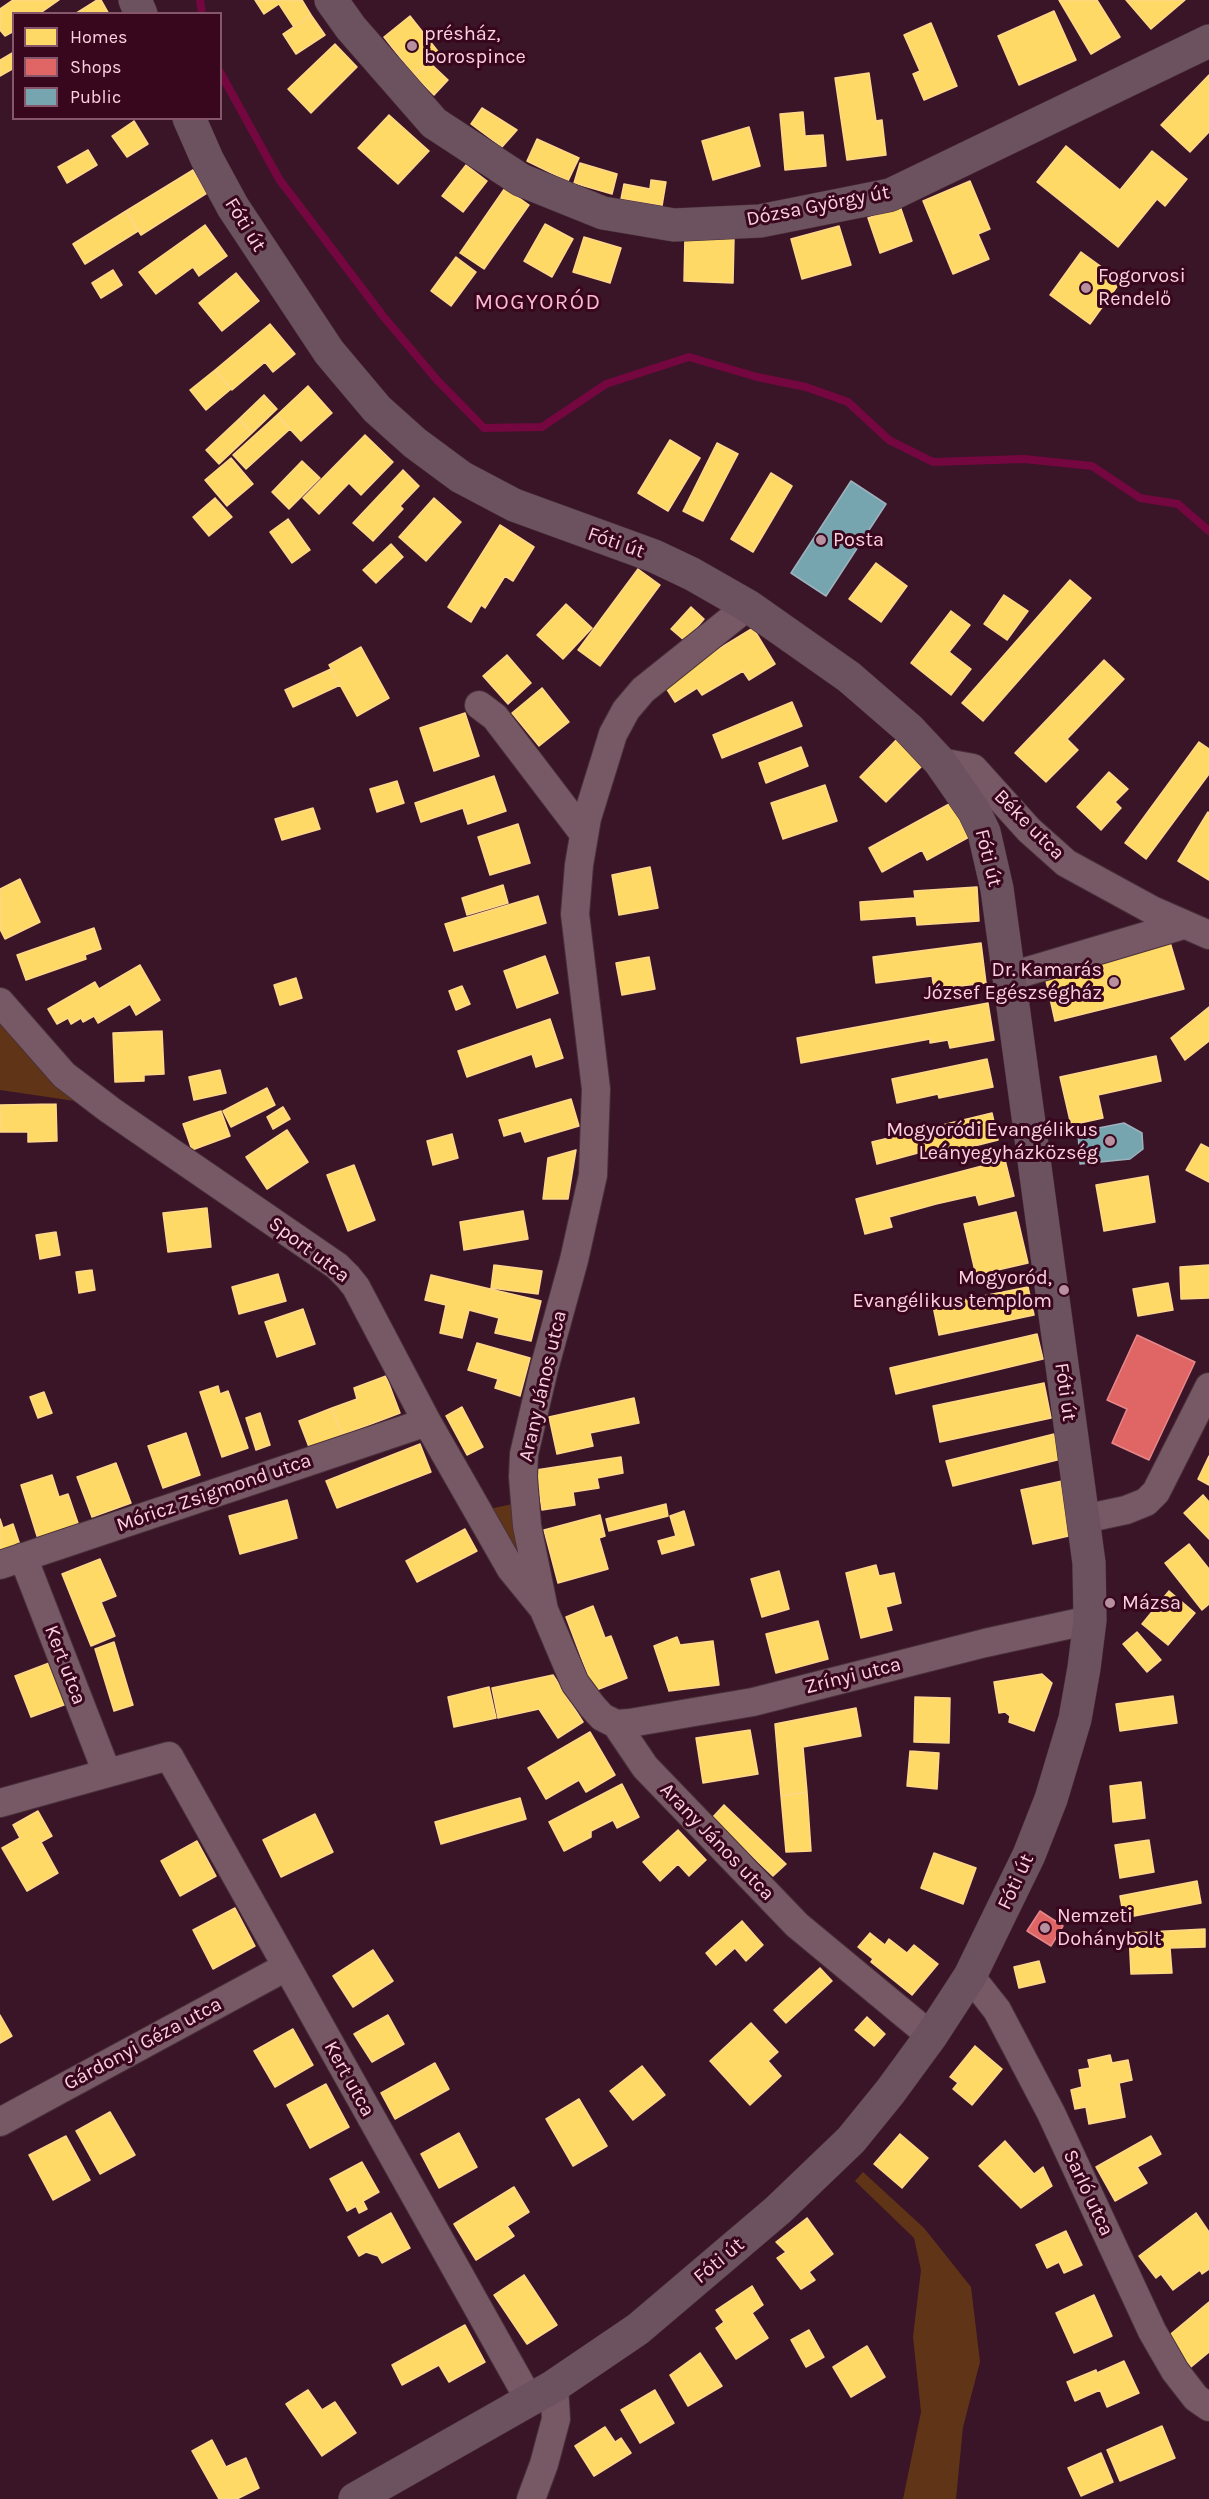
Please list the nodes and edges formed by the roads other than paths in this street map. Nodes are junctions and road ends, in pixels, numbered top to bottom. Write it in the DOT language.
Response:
graph roads {
  1 [pos="331,0"];
  2 [pos="1209,41"];
  3 [pos="190,120"];
  4 [pos="748,606"];
  5 [pos="479,705"];
  6 [pos="940,762"];
  7 [pos="584,834"];
  8 [pos="1196,930"];
  9 [pos="1008,977"];
  10 [pos="0,1002"];
  11 [pos="1209,1387"];
  12 [pos="427,1422"];
  13 [pos="1084,1519"];
  14 [pos="11,1561"];
  15 [pos="544,1610"];
  16 [pos="1090,1620"];
  17 [pos="616,1724"];
  18 [pos="107,1773"];
  19 [pos="0,1803"];
  20 [pos="286,1967"];
  21 [pos="970,1976"];
  22 [pos="931,2036"];
  23 [pos="0,2122"];
  24 [pos="542,2394"];
  25 [pos="1209,2407"];
  26 [pos="355,2499"];
  27 [pos="531,2499"];
  1 -- 2 [label="main road, Dózsa György út"];
  3 -- 4 [label="main road, Fóti út"];
  4 -- 6 [label="main road, Fóti út"];
  4 -- 7 [label="street, Arany János utca"];
  5 -- 7 [label="street"];
  6 -- 8 [label="street, Béke utca"];
  6 -- 9 [label="main road, Fóti út"];
  7 -- 15 [label="street, Arany János utca"];
  8 -- 9 [label="street"];
  9 -- 13 [label="main road, Fóti út"];
  10 -- 12 [label="street, Sport utca"];
  11 -- 13 [label="street"];
  12 -- 14 [label="street, Móricz Zsigmond utca"];
  12 -- 15 [label="street, Sport utca"];
  13 -- 16 [label="main road, Fóti út"];
  14 -- 18 [label="street, Kert utca"];
  15 -- 17 [label="street, Arany János utca"];
  16 -- 17 [label="street, Zrínyi utca"];
  16 -- 21 [label="main road, Fóti út"];
  17 -- 22 [label="street, Arany János utca"];
  18 -- 19 [label="street"];
  18 -- 20 [label="street, Kert utca"];
  20 -- 23 [label="street, Gárdonyi Géza utca"];
  20 -- 24 [label="street, Kert utca"];
  21 -- 22 [label="main road, Fóti út"];
  21 -- 25 [label="street, Sarló utca"];
  22 -- 24 [label="main road, Fóti út"];
  24 -- 26 [label="main road, Fóti út"];
  24 -- 27 [label="street"];
}
